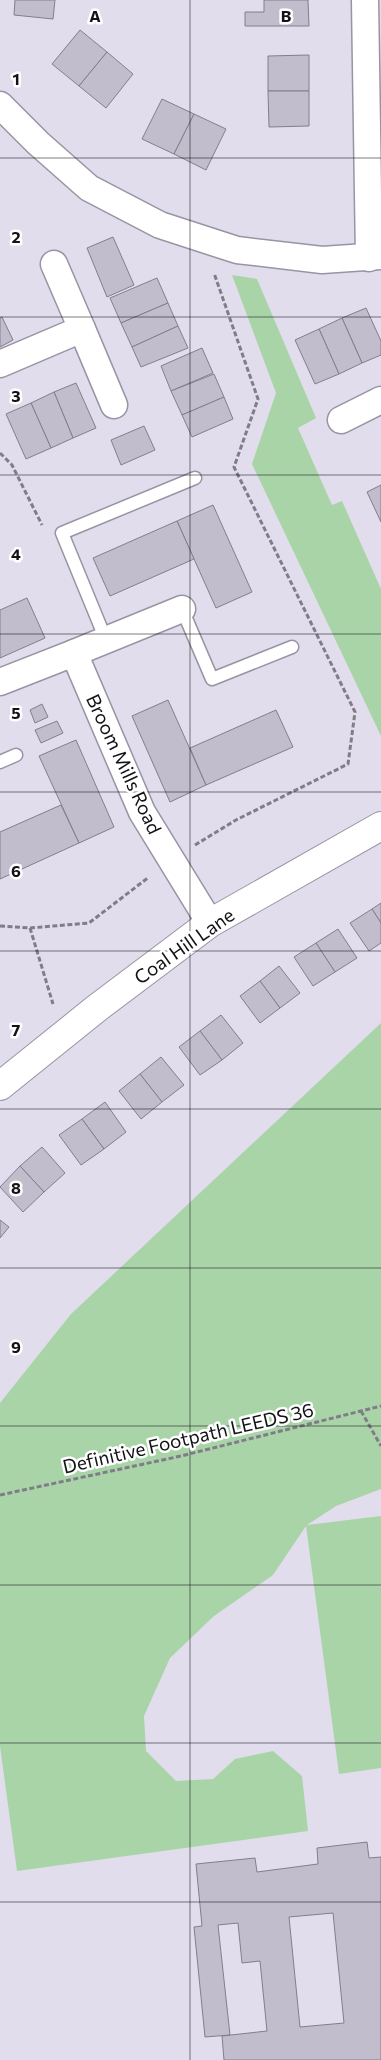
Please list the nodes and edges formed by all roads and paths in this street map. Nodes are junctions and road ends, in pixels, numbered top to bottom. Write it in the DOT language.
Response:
graph roads {
  1 [pos="365,0"];
  2 [pos="0,105"];
  3 [pos="200,238"];
  4 [pos="375,257"];
  5 [pos="54,264"];
  6 [pos="82,330"];
  7 [pos="0,364"];
  8 [pos="114,405"];
  9 [pos="378,409"];
  10 [pos="341,420"];
  11 [pos="0,453"];
  12 [pos="196,478"];
  13 [pos="62,533"];
  14 [pos="182,609"];
  15 [pos="106,640"];
  16 [pos="292,648"];
  17 [pos="74,653"];
  18 [pos="0,682"];
  19 [pos="16,755"];
  20 [pos="0,762"];
  21 [pos="381,826"];
  22 [pos="171,860"];
  23 [pos="210,923"];
  24 [pos="0,926"];
  25 [pos="30,928"];
  26 [pos="62,1036"];
  27 [pos="0,1086"];
  28 [pos="381,1406"];
  29 [pos="361,1411"];
  30 [pos="381,1446"];
  31 [pos="0,1495"];
  1 -- 4 [label="street"];
  2 -- 3 [label="street"];
  3 -- 4 [label="street"];
  3 -- 22 [label="path"];
  5 -- 6 [label="street"];
  6 -- 7 [label="street"];
  6 -- 8 [label="street"];
  9 -- 10 [label="street"];
  11 -- 13 [label="path"];
  12 -- 13 [label="lane"];
  13 -- 15 [label="lane"];
  14 -- 15 [label="street"];
  14 -- 16 [label="lane"];
  15 -- 17 [label="street"];
  17 -- 18 [label="street"];
  17 -- 22 [label="street, Broom Mills Road"];
  19 -- 20 [label="lane"];
  21 -- 23 [label="street, Coal Hill Lane"];
  22 -- 23 [label="street, Broom Mills Road"];
  22 -- 25 [label="path"];
  23 -- 26 [label="street, Coal Hill Lane"];
  24 -- 25 [label="path"];
  25 -- 26 [label="path"];
  26 -- 27 [label="street, Coal Hill Lane"];
  28 -- 29 [label="path, Definitive Footpath LEEDS 36"];
  29 -- 30 [label="path"];
  29 -- 31 [label="path, Definitive Footpath LEEDS 36"];
}
